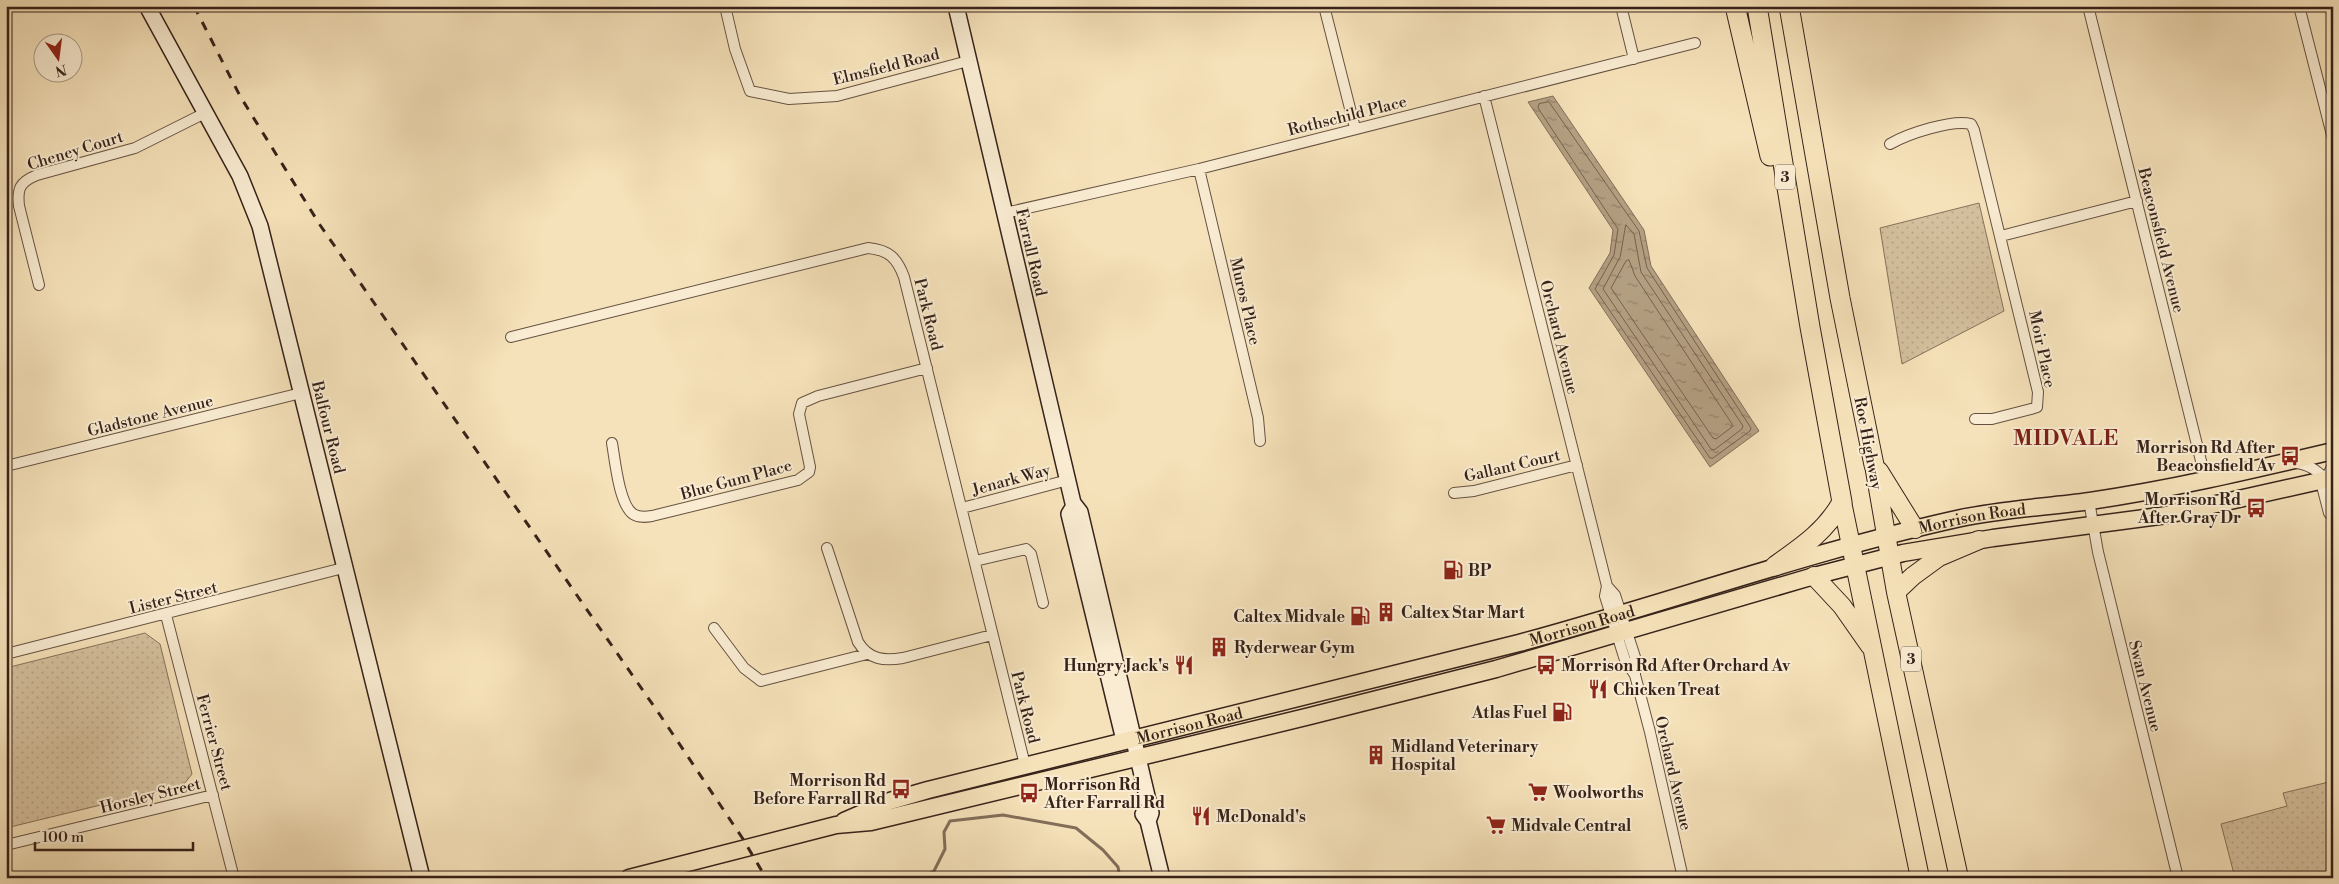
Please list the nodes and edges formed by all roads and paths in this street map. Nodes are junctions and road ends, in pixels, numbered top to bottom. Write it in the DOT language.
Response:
graph roads {
  1 [pos="147,6"];
  2 [pos="725,6"];
  3 [pos="956,6"];
  4 [pos="1324,6"];
  5 [pos="1621,6"];
  6 [pos="1735,6"];
  7 [pos="1757,6"];
  8 [pos="1789,6"];
  9 [pos="2088,6"];
  10 [pos="2299,6"];
  11 [pos="1695,44"];
  12 [pos="1634,59"];
  13 [pos="968,60"];
  14 [pos="1484,96"];
  15 [pos="205,113"];
  16 [pos="1355,128"];
  17 [pos="2333,139"];
  18 [pos="1890,144"];
  19 [pos="1199,169"];
  20 [pos="2137,202"];
  21 [pos="1005,212"];
  22 [pos="2002,236"];
  23 [pos="39,285"];
  24 [pos="1810,327"];
  25 [pos="511,337"];
  26 [pos="927,368"];
  27 [pos="302,393"];
  28 [pos="1975,419"];
  29 [pos="1260,441"];
  30 [pos="612,443"];
  31 [pos="2333,451"];
  32 [pos="2284,462"];
  33 [pos="1577,465"];
  34 [pos="1874,465"];
  35 [pos="6,466"];
  36 [pos="2331,477"];
  37 [pos="1068,480"];
  38 [pos="2206,481"];
  39 [pos="1454,493"];
  40 [pos="2088,501"];
  41 [pos="1842,502"];
  42 [pos="962,508"];
  43 [pos="2333,517"];
  44 [pos="2093,526"];
  45 [pos="1915,529"];
  46 [pos="1886,536"];
  47 [pos="1979,540"];
  48 [pos="1851,544"];
  49 [pos="827,548"];
  50 [pos="1890,557"];
  51 [pos="975,561"];
  52 [pos="1775,566"];
  53 [pos="1857,566"];
  54 [pos="346,567"];
  55 [pos="1814,576"];
  56 [pos="1896,592"];
  57 [pos="1043,603"];
  58 [pos="166,615"];
  59 [pos="1616,616"];
  60 [pos="714,628"];
  61 [pos="1622,633"];
  62 [pos="992,635"];
  63 [pos="1873,651"];
  64 [pos="6,654"];
  65 [pos="867,654"];
  66 [pos="1128,739"];
  67 [pos="1132,758"];
  68 [pos="1025,765"];
  69 [pos="213,795"];
  70 [pos="836,826"];
  71 [pos="6,845"];
  72 [pos="234,878"];
  73 [pos="422,878"];
  74 [pos="628,878"];
  75 [pos="1162,878"];
  76 [pos="1683,878"];
  77 [pos="1920,878"];
  78 [pos="1958,878"];
  79 [pos="2178,878"];
  1 -- 15 [label="main road, Balfour Road"];
  2 -- 13 [label="street, Elmsfield Road"];
  3 -- 13 [label="main road, Farrall Road"];
  4 -- 16 [label="street"];
  5 -- 12 [label="street"];
  6 -- 24 [label="highway"];
  7 -- 24 [label="highway, 3"];
  8 -- 34 [label="highway, Roe Highway / 3"];
  9 -- 20 [label="street, Beaconsfield Avenue"];
  10 -- 17 [label="street"];
  11 -- 12 [label="street, Rothschild Place"];
  12 -- 14 [label="street, Rothschild Place"];
  13 -- 21 [label="main road, Farrall Road"];
  14 -- 16 [label="street, Rothschild Place"];
  14 -- 33 [label="street, Orchard Avenue"];
  15 -- 23 [label="street, Cheney Court"];
  15 -- 27 [label="main road, Balfour Road"];
  16 -- 19 [label="street, Rothschild Place"];
  18 -- 22 [label="street, Moir Place"];
  19 -- 21 [label="street, Rothschild Place"];
  19 -- 29 [label="street, Muros Place"];
  20 -- 22 [label="street"];
  20 -- 38 [label="street, Beaconsfield Avenue"];
  21 -- 37 [label="main road, Farrall Road"];
  22 -- 28 [label="street, Moir Place"];
  24 -- 41 [label="highway, 3"];
  25 -- 26 [label="street, Park Road"];
  26 -- 30 [label="street, Blue Gum Place"];
  26 -- 42 [label="street, Park Road"];
  27 -- 35 [label="street, Gladstone Avenue"];
  27 -- 54 [label="main road, Balfour Road"];
  31 -- 32 [label="main road, Morrison Road"];
  32 -- 36 [label="street"];
  32 -- 38 [label="main road, Morrison Road"];
  33 -- 39 [label="street, Gallant Court"];
  33 -- 59 [label="street, Orchard Avenue"];
  34 -- 45 [label="highway"];
  34 -- 46 [label="highway, Roe Highway / 3"];
  36 -- 43 [label="street"];
  36 -- 44 [label="main road, Morrison Road"];
  37 -- 42 [label="street, Jenark Way"];
  37 -- 66 [label="main road, Farrall Road"];
  38 -- 40 [label="main road, Morrison Road"];
  40 -- 44 [label="street, Swan Avenue"];
  40 -- 45 [label="main road, Morrison Road"];
  41 -- 48 [label="highway, 3"];
  41 -- 52 [label="highway"];
  42 -- 51 [label="street, Park Road"];
  44 -- 47 [label="main road, Morrison Road"];
  44 -- 79 [label="street, Swan Avenue"];
  45 -- 46 [label="main road, Morrison Road"];
  46 -- 48 [label="main road, Morrison Road"];
  46 -- 50 [label="highway, Roe Highway / 3"];
  47 -- 50 [label="main road, Morrison Road"];
  47 -- 56 [label="highway"];
  48 -- 52 [label="main road, Morrison Road"];
  48 -- 53 [label="highway, 3"];
  49 -- 65 [label="street"];
  50 -- 53 [label="main road, Morrison Road"];
  50 -- 56 [label="highway, Roe Highway / 3"];
  51 -- 57 [label="street"];
  51 -- 62 [label="street, Park Road"];
  52 -- 59 [label="main road, Morrison Road"];
  53 -- 55 [label="main road, Morrison Road"];
  53 -- 63 [label="highway, 3"];
  54 -- 58 [label="street, Lister Street"];
  54 -- 73 [label="main road, Balfour Road"];
  55 -- 61 [label="main road, Morrison Road"];
  55 -- 63 [label="highway"];
  56 -- 78 [label="highway, Roe Highway / 3"];
  58 -- 64 [label="street, Lister Street"];
  58 -- 69 [label="street, Ferrier Street"];
  59 -- 61 [label="street, Orchard Avenue"];
  59 -- 66 [label="main road, Morrison Road"];
  60 -- 65 [label="street"];
  61 -- 67 [label="main road, Morrison Road"];
  61 -- 76 [label="street, Orchard Avenue"];
  62 -- 65 [label="street"];
  62 -- 68 [label="street, Park Road"];
  63 -- 77 [label="highway, 3"];
  66 -- 67 [label="main road, Farrall Road"];
  66 -- 68 [label="main road, Morrison Road"];
  67 -- 70 [label="main road, Morrison Road"];
  67 -- 75 [label="main road, Farrall Road"];
  68 -- 70 [label="main road, Morrison Road"];
  69 -- 71 [label="street, Horsley Street"];
  69 -- 72 [label="street, Ferrier Street"];
  70 -- 74 [label="main road, Morrison Road"];
}
